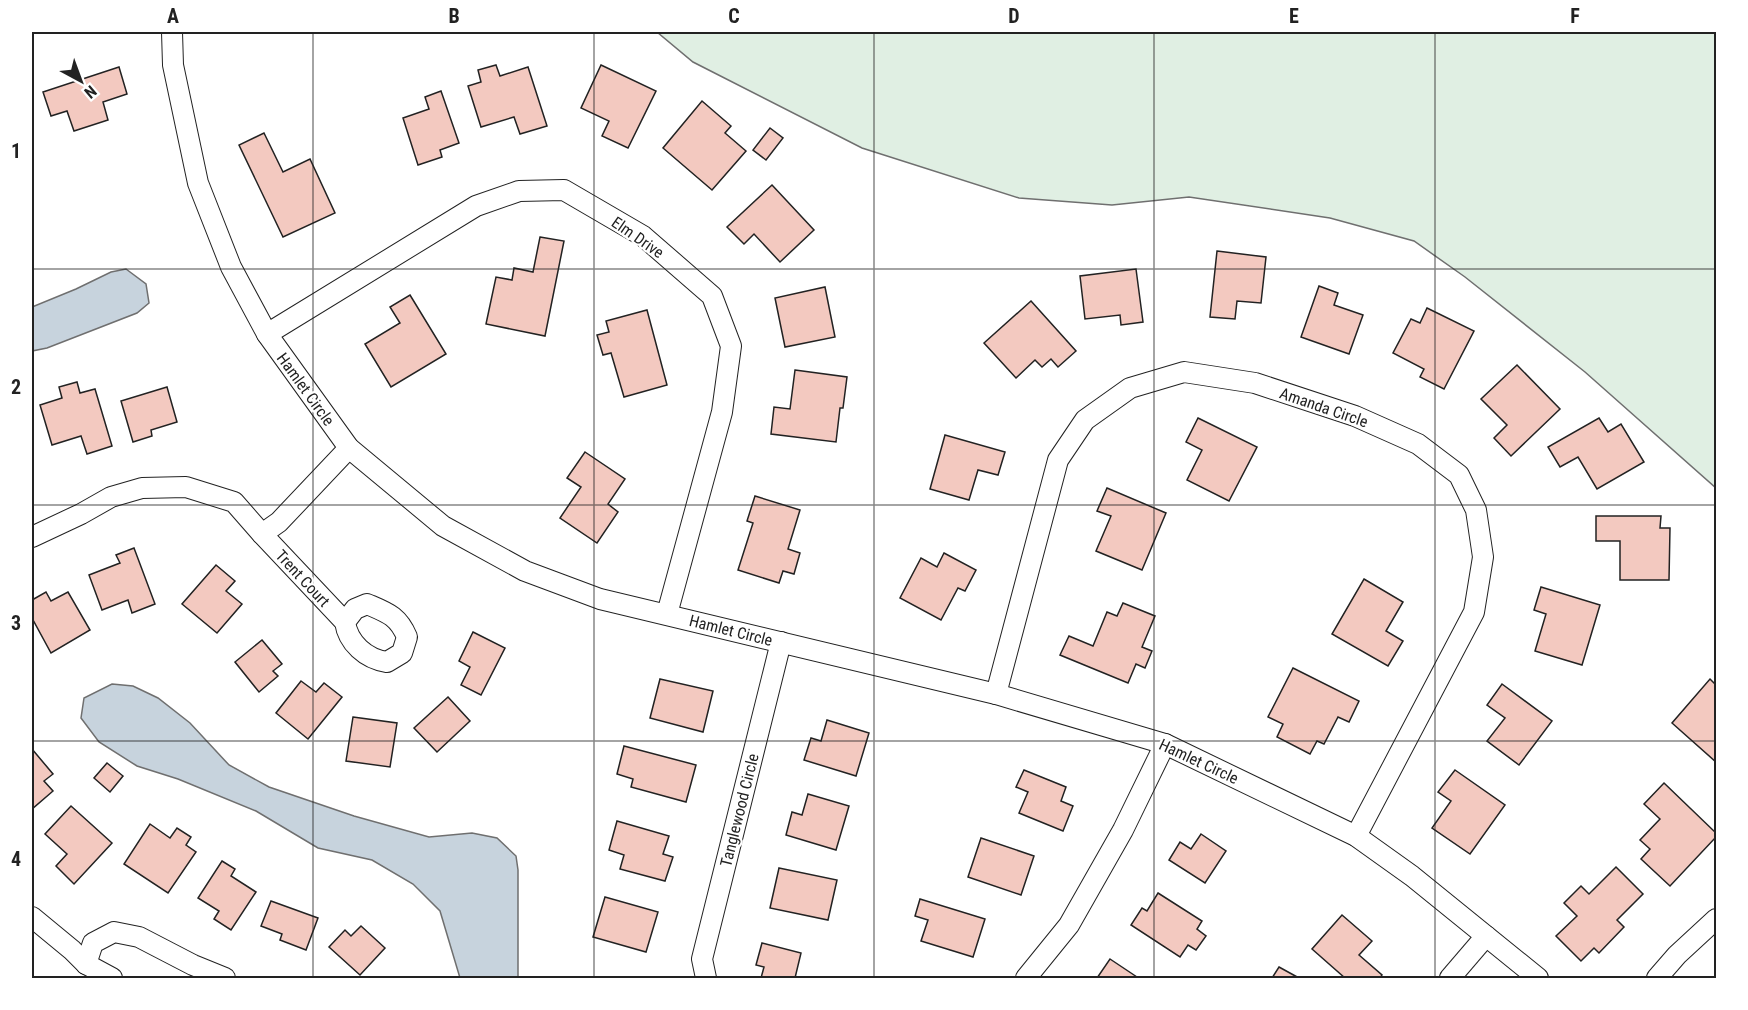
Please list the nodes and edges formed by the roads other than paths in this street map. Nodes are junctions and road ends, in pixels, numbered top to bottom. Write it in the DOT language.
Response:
graph roads {
  1 [pos="172,32"];
  2 [pos="267,334"];
  3 [pos="349,448"];
  4 [pos="262,534"];
  5 [pos="32,537"];
  6 [pos="667,614"];
  7 [pos="345,622"];
  8 [pos="781,642"];
  9 [pos="996,694"];
  10 [pos="1165,744"];
  11 [pos="1356,836"];
  12 [pos="32,917"];
  13 [pos="1716,919"];
  14 [pos="1486,936"];
  15 [pos="86,964"];
  16 [pos="212,976"];
  17 [pos="112,978"];
  18 [pos="706,978"];
  19 [pos="1026,978"];
  20 [pos="1450,978"];
  21 [pos="1538,978"];
  22 [pos="1657,978"];
  1 -- 2 [label="street, Hamlet Circle"];
  2 -- 3 [label="street, Hamlet Circle"];
  2 -- 6 [label="street, Elm Drive"];
  3 -- 4 [label="street"];
  3 -- 6 [label="street, Hamlet Circle"];
  4 -- 5 [label="street, Trent Court"];
  4 -- 7 [label="street, Trent Court"];
  6 -- 8 [label="street, Hamlet Circle"];
  8 -- 9 [label="street, Hamlet Circle"];
  8 -- 18 [label="street, Tanglewood Circle"];
  9 -- 10 [label="street, Hamlet Circle"];
  9 -- 11 [label="street, Amanda Circle"];
  10 -- 11 [label="street, Hamlet Circle"];
  10 -- 19 [label="street"];
  11 -- 14 [label="street, Hamlet Circle"];
  12 -- 15 [label="street"];
  13 -- 22 [label="street"];
  14 -- 20 [label="street"];
  14 -- 21 [label="street, Hamlet Circle"];
  15 -- 16 [label="street"];
  15 -- 17 [label="street"];
}
